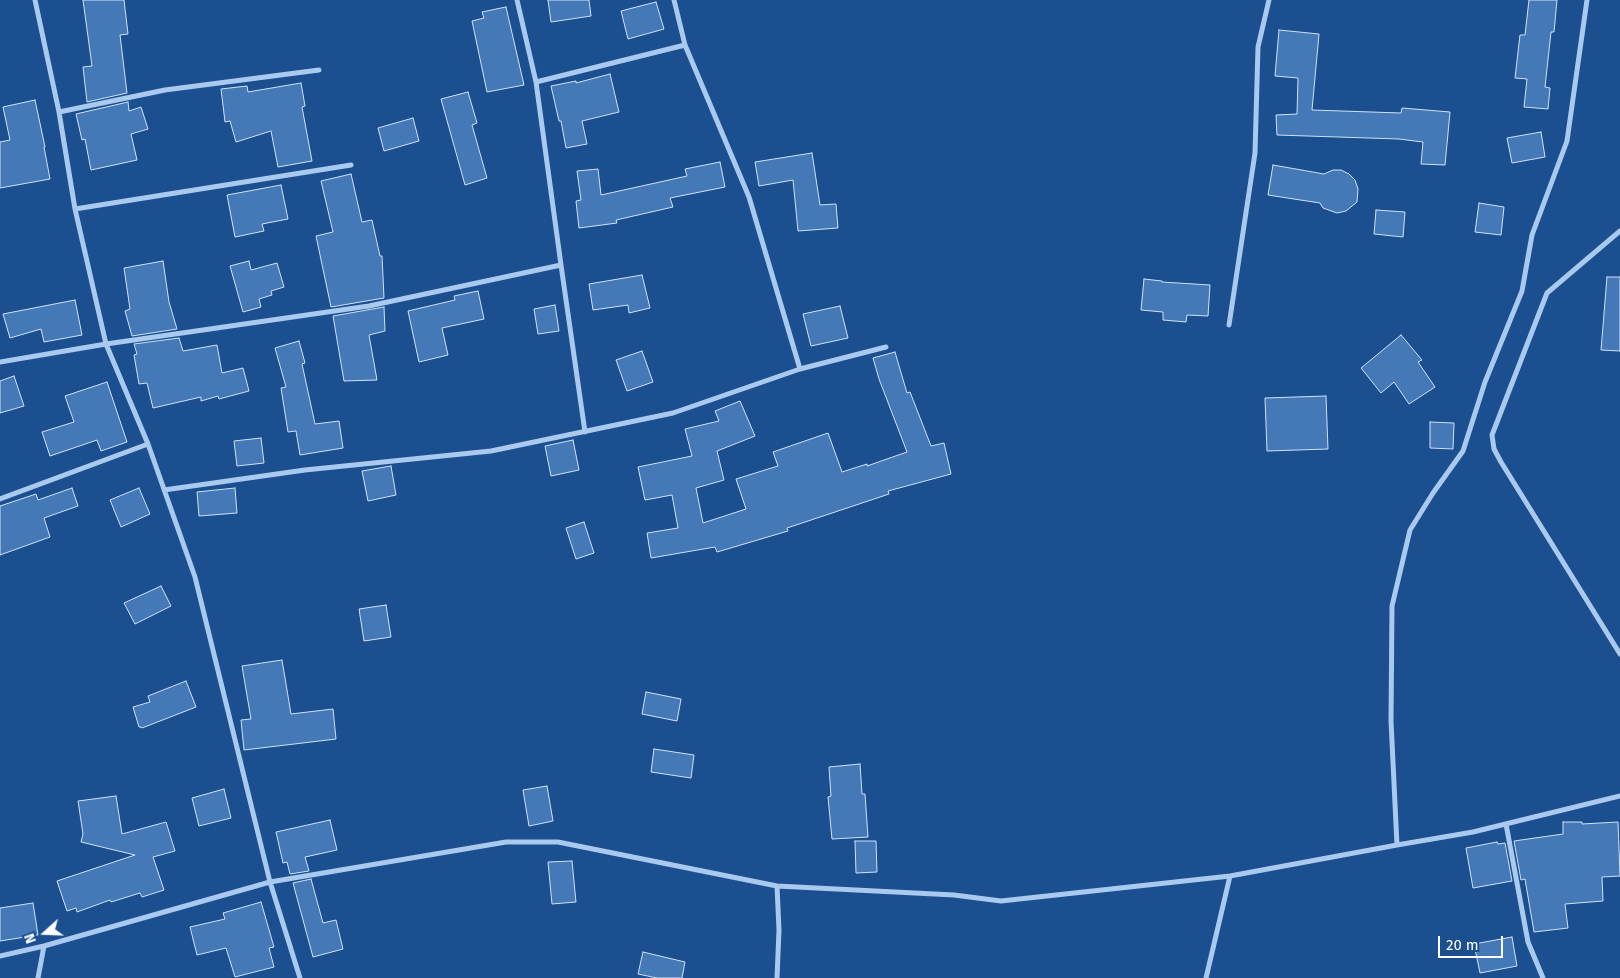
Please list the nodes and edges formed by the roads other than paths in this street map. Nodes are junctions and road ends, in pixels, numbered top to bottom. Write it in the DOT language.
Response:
graph roads {
  1 [pos="35,0"];
  2 [pos="517,0"];
  3 [pos="674,0"];
  4 [pos="1269,0"];
  5 [pos="1587,0"];
  6 [pos="684,45"];
  7 [pos="319,70"];
  8 [pos="536,82"];
  9 [pos="59,112"];
  10 [pos="351,165"];
  11 [pos="76,209"];
  12 [pos="1620,231"];
  13 [pos="561,265"];
  14 [pos="1229,325"];
  15 [pos="106,344"];
  16 [pos="886,347"];
  17 [pos="0,362"];
  18 [pos="800,369"];
  19 [pos="585,432"];
  20 [pos="148,444"];
  21 [pos="164,490"];
  22 [pos="0,499"];
  23 [pos="1620,654"];
  24 [pos="1620,796"];
  25 [pos="1506,824"];
  26 [pos="1398,845"];
  27 [pos="1230,876"];
  28 [pos="270,882"];
  29 [pos="777,886"];
  30 [pos="44,946"];
  31 [pos="0,956"];
  32 [pos="38,978"];
  33 [pos="300,978"];
  34 [pos="776,978"];
  35 [pos="1206,978"];
  36 [pos="1543,978"];
  1 -- 9 [label="street"];
  2 -- 8 [label="street"];
  3 -- 6 [label="street"];
  4 -- 14 [label="street"];
  5 -- 26 [label="street"];
  6 -- 8 [label="street"];
  6 -- 18 [label="street"];
  7 -- 9 [label="street"];
  8 -- 13 [label="street"];
  9 -- 11 [label="street"];
  10 -- 11 [label="street"];
  11 -- 15 [label="street"];
  12 -- 23 [label="street"];
  13 -- 15 [label="street"];
  13 -- 19 [label="street"];
  15 -- 17 [label="street"];
  15 -- 20 [label="street"];
  16 -- 18 [label="street"];
  18 -- 19 [label="street"];
  19 -- 21 [label="street"];
  20 -- 21 [label="street"];
  20 -- 22 [label="street"];
  21 -- 28 [label="street"];
  24 -- 25 [label="street"];
  25 -- 26 [label="street"];
  25 -- 36 [label="street"];
  26 -- 27 [label="street"];
  27 -- 29 [label="street"];
  27 -- 35 [label="street"];
  28 -- 29 [label="street"];
  28 -- 30 [label="street"];
  28 -- 33 [label="street"];
  29 -- 34 [label="street"];
  30 -- 31 [label="street"];
  30 -- 32 [label="street"];
}
